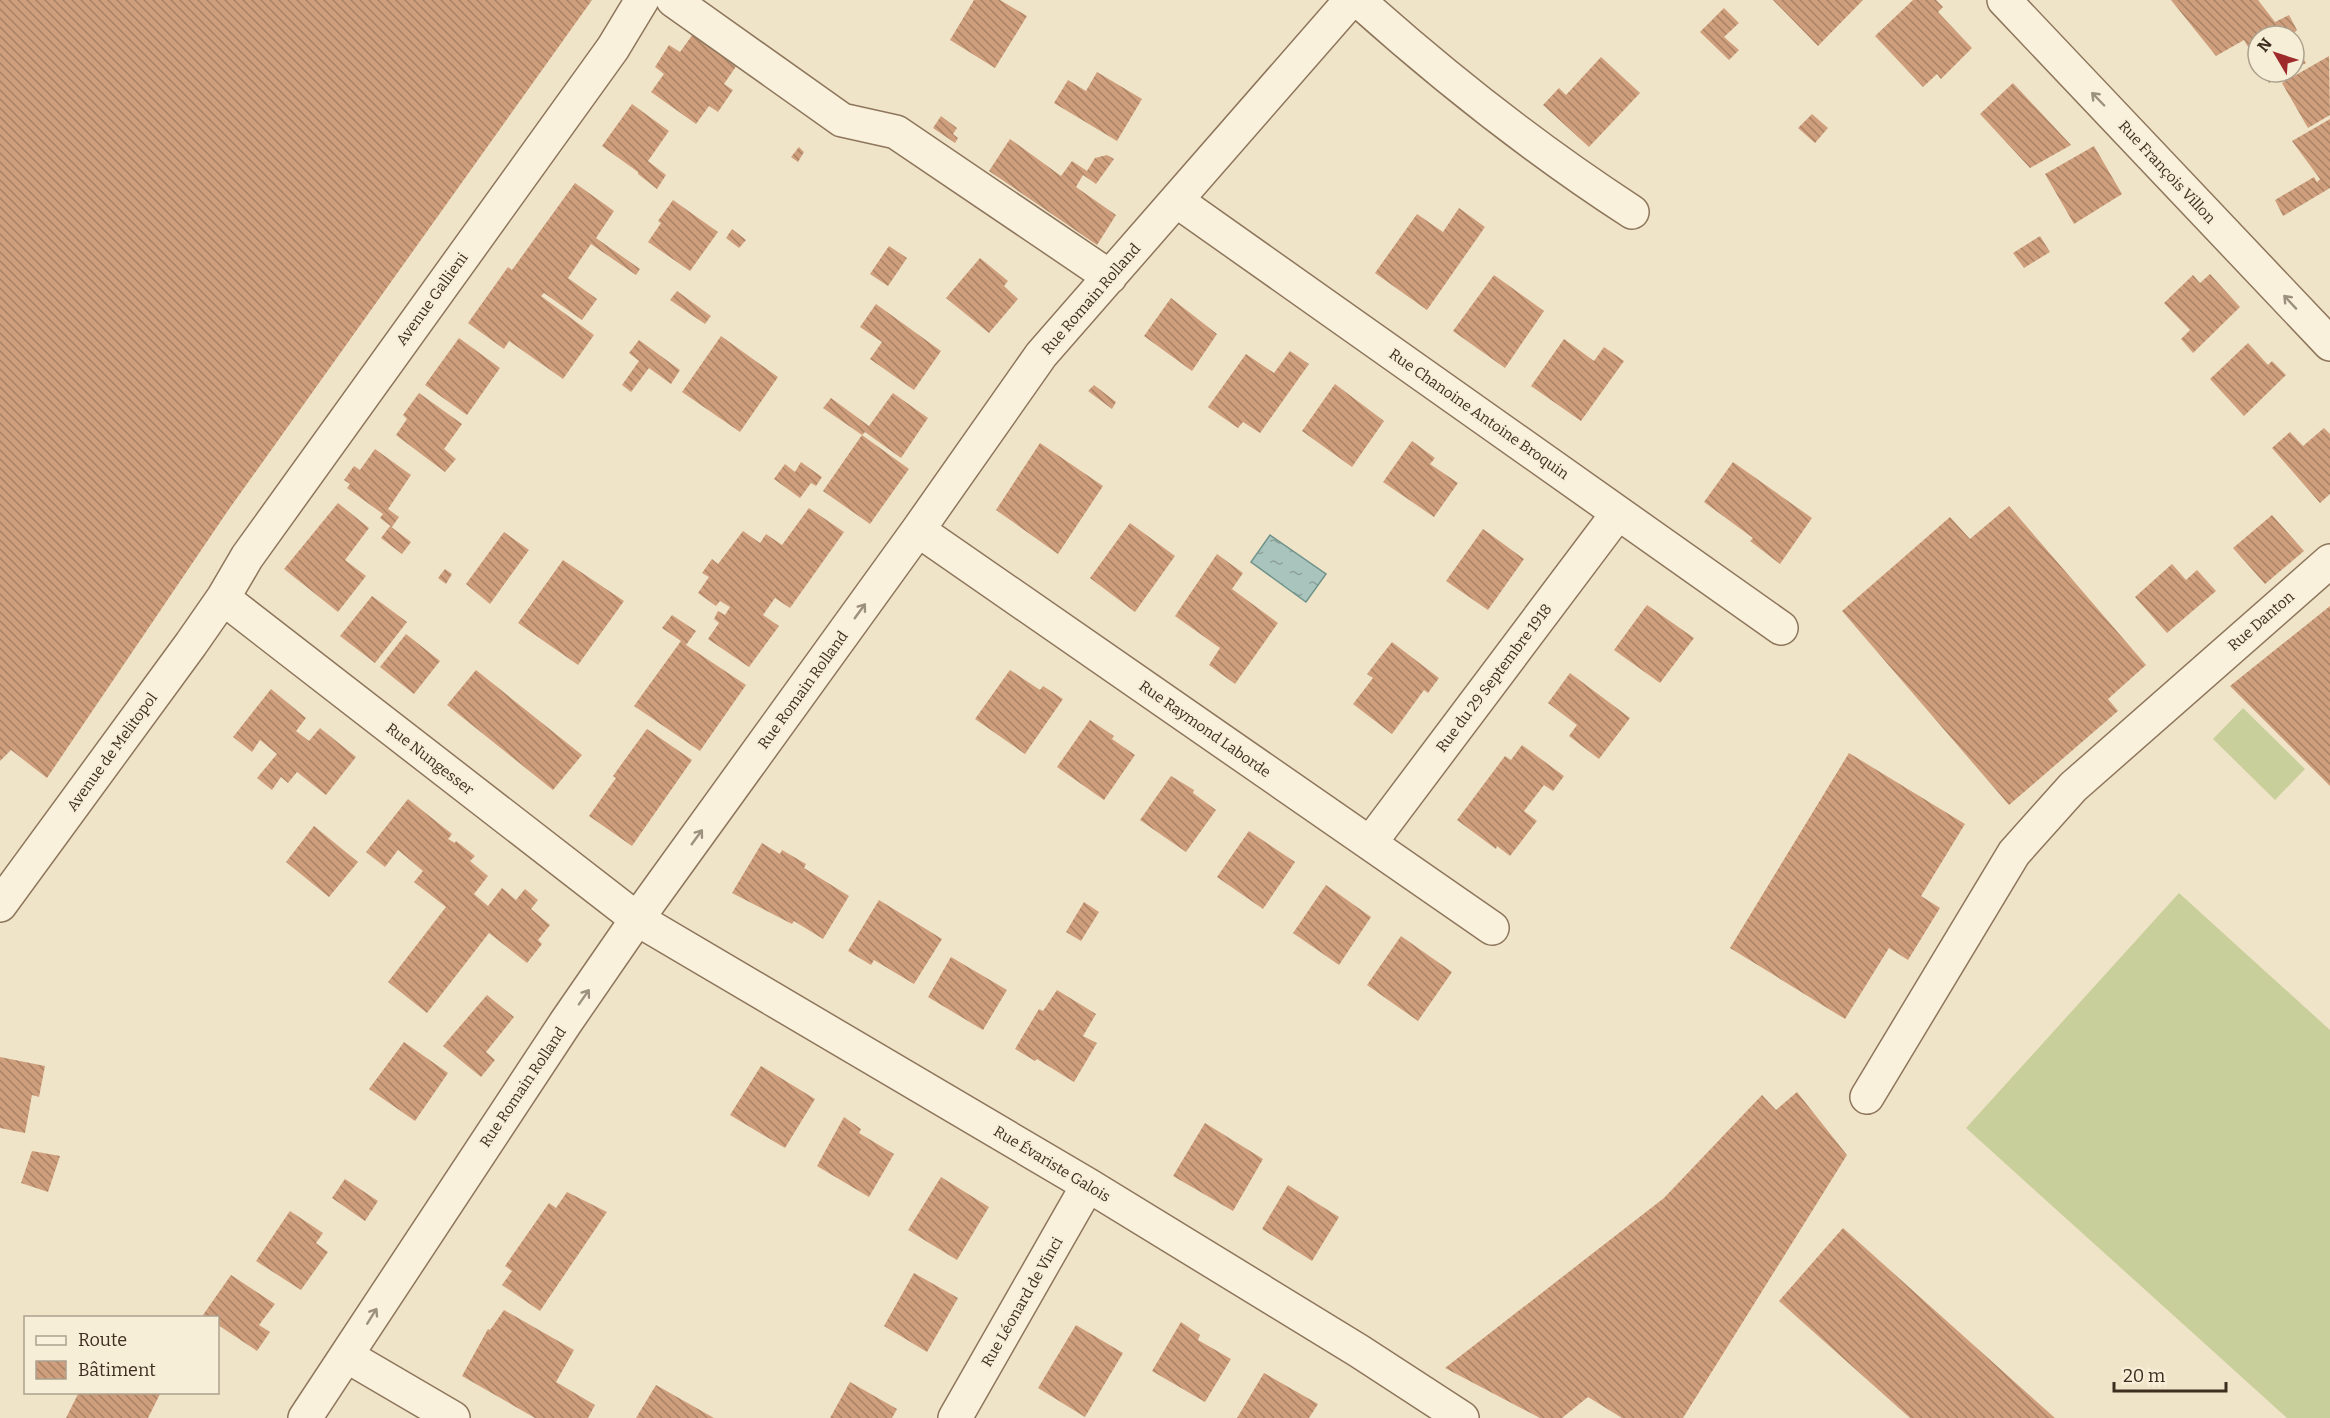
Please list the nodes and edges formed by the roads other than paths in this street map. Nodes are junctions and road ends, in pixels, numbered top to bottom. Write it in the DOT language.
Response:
graph roads {
  1 [pos="642,0"];
  2 [pos="673,0"];
  3 [pos="1351,0"];
  4 [pos="1358,0"];
  5 [pos="2004,0"];
  6 [pos="1177,201"];
  7 [pos="1632,212"];
  8 [pos="1110,277"];
  9 [pos="2330,345"];
  10 [pos="1618,513"];
  11 [pos="918,530"];
  12 [pos="2330,561"];
  13 [pos="223,598"];
  14 [pos="1780,628"];
  15 [pos="1370,843"];
  16 [pos="0,905"];
  17 [pos="637,920"];
  18 [pos="1492,928"];
  19 [pos="1867,1097"];
  20 [pos="1088,1185"];
  21 [pos="347,1356"];
  22 [pos="305,1418"];
  23 [pos="453,1418"];
  24 [pos="955,1418"];
  25 [pos="1462,1418"];
  1 -- 13 [label="street, Avenue Gallieni"];
  2 -- 8 [label="street"];
  3 -- 6 [label="street, Rue Romain Rolland"];
  4 -- 7 [label="street"];
  9 -- 5 [label="street, Rue François Villon, one-way"];
  6 -- 8 [label="street, Rue Romain Rolland"];
  6 -- 10 [label="street, Rue Chanoine Antoine Broquin"];
  8 -- 11 [label="street, Rue Romain Rolland"];
  10 -- 14 [label="street, Rue Chanoine Antoine Broquin"];
  10 -- 15 [label="street, Rue du 29 Septembre 1918"];
  11 -- 15 [label="street, Rue Raymond Laborde"];
  17 -- 11 [label="street, Rue Romain Rolland, one-way"];
  12 -- 19 [label="street, Rue Danton"];
  13 -- 16 [label="street, Avenue de Melitopol"];
  13 -- 17 [label="street, Rue Nungesser"];
  15 -- 18 [label="street, Rue Raymond Laborde"];
  17 -- 20 [label="street, Rue Évariste Galois"];
  21 -- 17 [label="street, Rue Romain Rolland, one-way"];
  20 -- 24 [label="street, Rue Léonard de Vinci"];
  20 -- 25 [label="street, Rue Évariste Galois"];
  21 -- 22 [label="street, Rue Romain Rolland"];
  21 -- 23 [label="street"];
}
